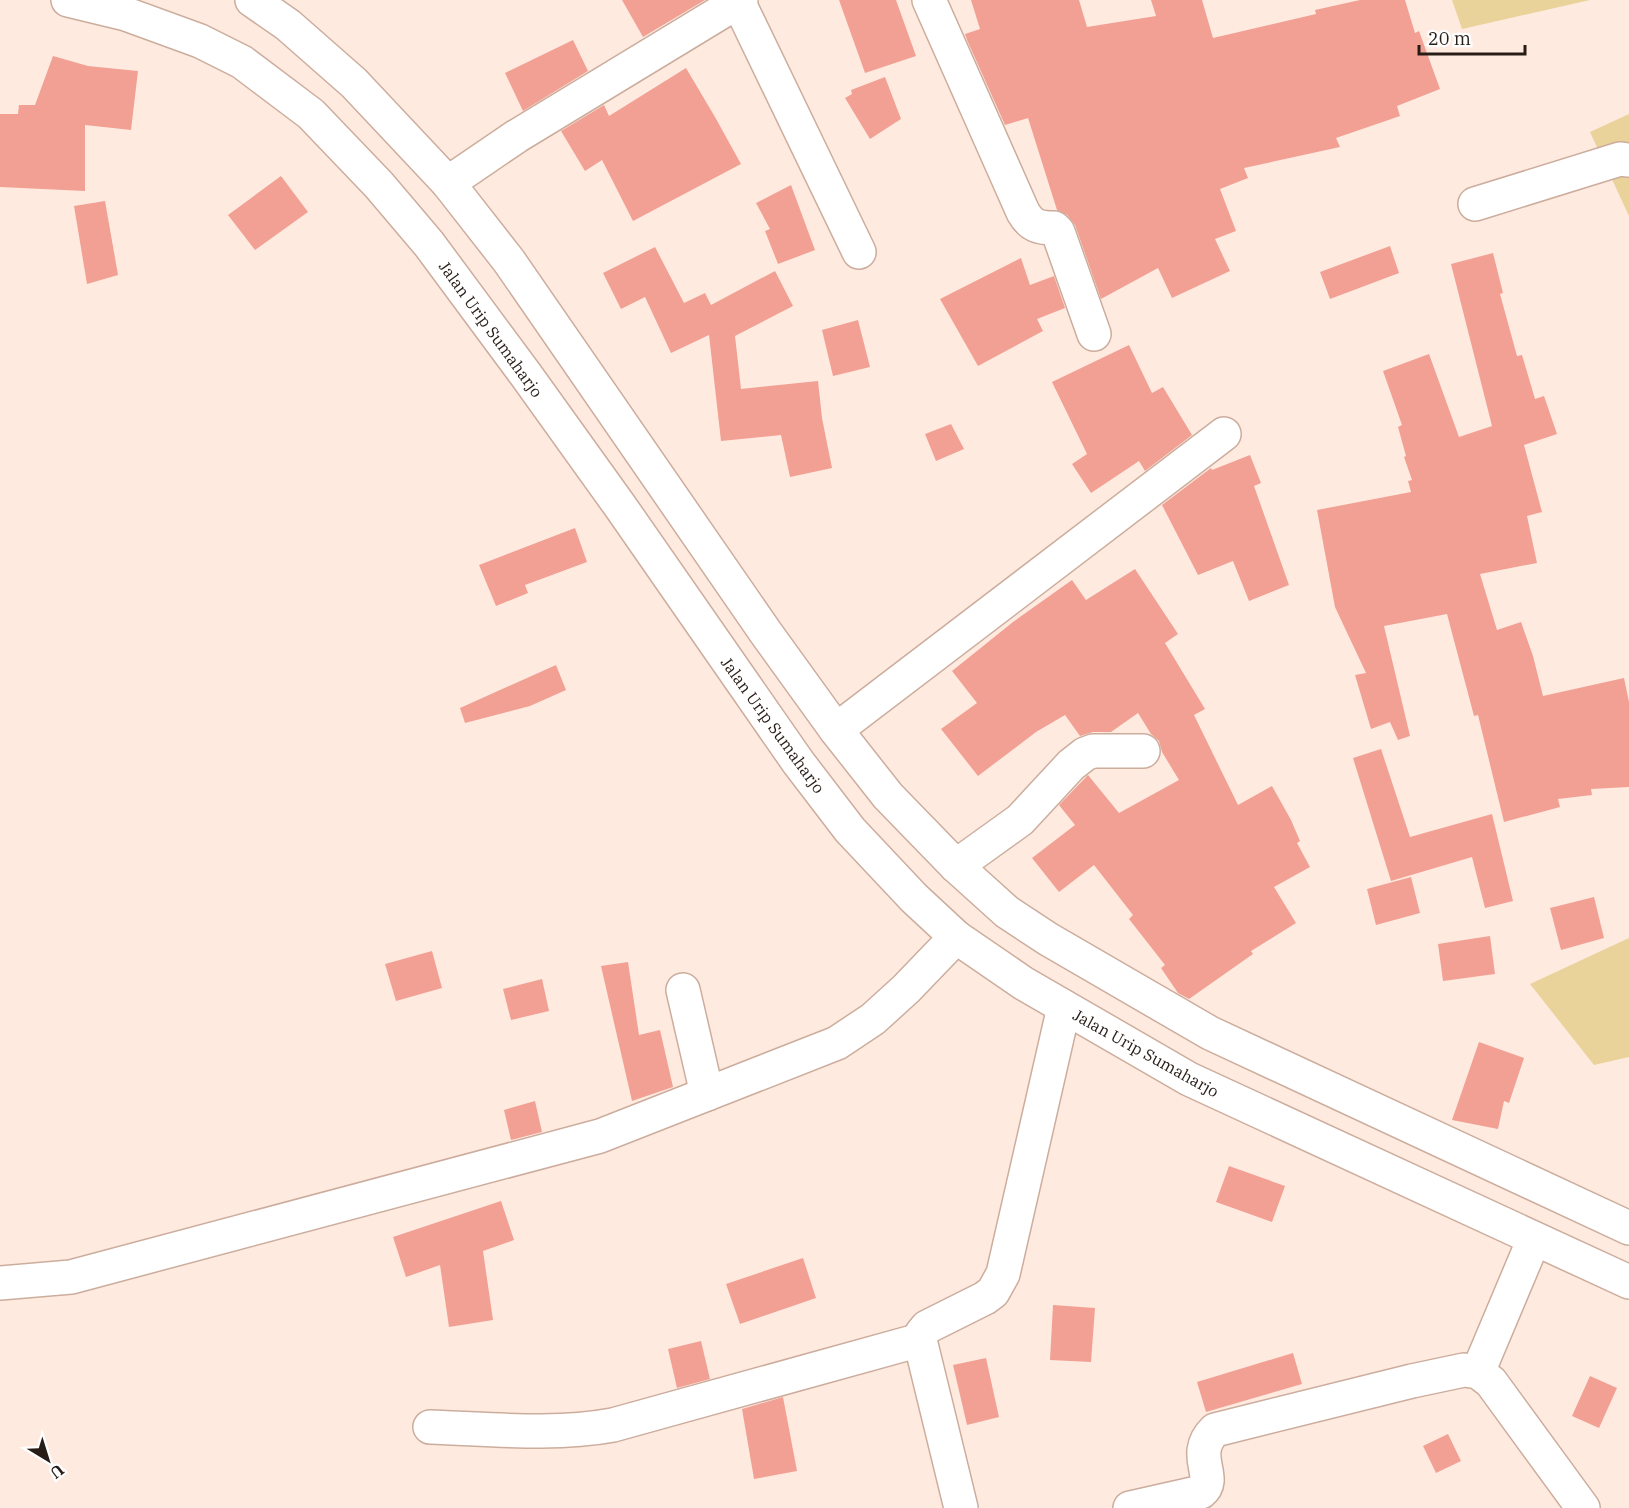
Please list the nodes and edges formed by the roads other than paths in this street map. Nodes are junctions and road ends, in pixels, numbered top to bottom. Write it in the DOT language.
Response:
graph roads {
  1 [pos="68,0"];
  2 [pos="252,0"];
  3 [pos="929,0"];
  4 [pos="740,1"];
  5 [pos="1629,160"];
  6 [pos="448,183"];
  7 [pos="1475,204"];
  8 [pos="859,252"];
  9 [pos="1094,334"];
  10 [pos="1224,434"];
  11 [pos="836,730"];
  12 [pos="1143,751"];
  13 [pos="956,866"];
  14 [pos="956,937"];
  15 [pos="683,990"];
  16 [pos="1064,1007"];
  17 [pos="707,1094"];
  18 [pos="1629,1228"];
  19 [pos="1534,1239"];
  20 [pos="1629,1282"];
  21 [pos="0,1283"];
  22 [pos="920,1340"];
  23 [pos="1478,1372"];
  24 [pos="430,1427"];
  25 [pos="961,1508"];
  26 [pos="1130,1508"];
  27 [pos="1583,1508"];
  1 -- 14 [label="main road, Jalan Urip Sumaharjo"];
  2 -- 6 [label="main road"];
  3 -- 9 [label="main road"];
  4 -- 6 [label="main road"];
  4 -- 8 [label="main road"];
  5 -- 7 [label="main road"];
  6 -- 11 [label="main road"];
  10 -- 11 [label="main road"];
  11 -- 13 [label="main road"];
  12 -- 13 [label="main road"];
  13 -- 18 [label="main road"];
  14 -- 16 [label="main road, Jalan Urip Sumaharjo"];
  14 -- 17 [label="main road"];
  15 -- 17 [label="main road"];
  16 -- 19 [label="main road, Jalan Urip Sumaharjo"];
  16 -- 22 [label="main road"];
  17 -- 21 [label="main road"];
  19 -- 20 [label="main road, Jalan Urip Sumaharjo"];
  19 -- 23 [label="main road"];
  22 -- 24 [label="main road"];
  22 -- 25 [label="main road"];
  23 -- 26 [label="main road"];
  23 -- 27 [label="main road"];
}
